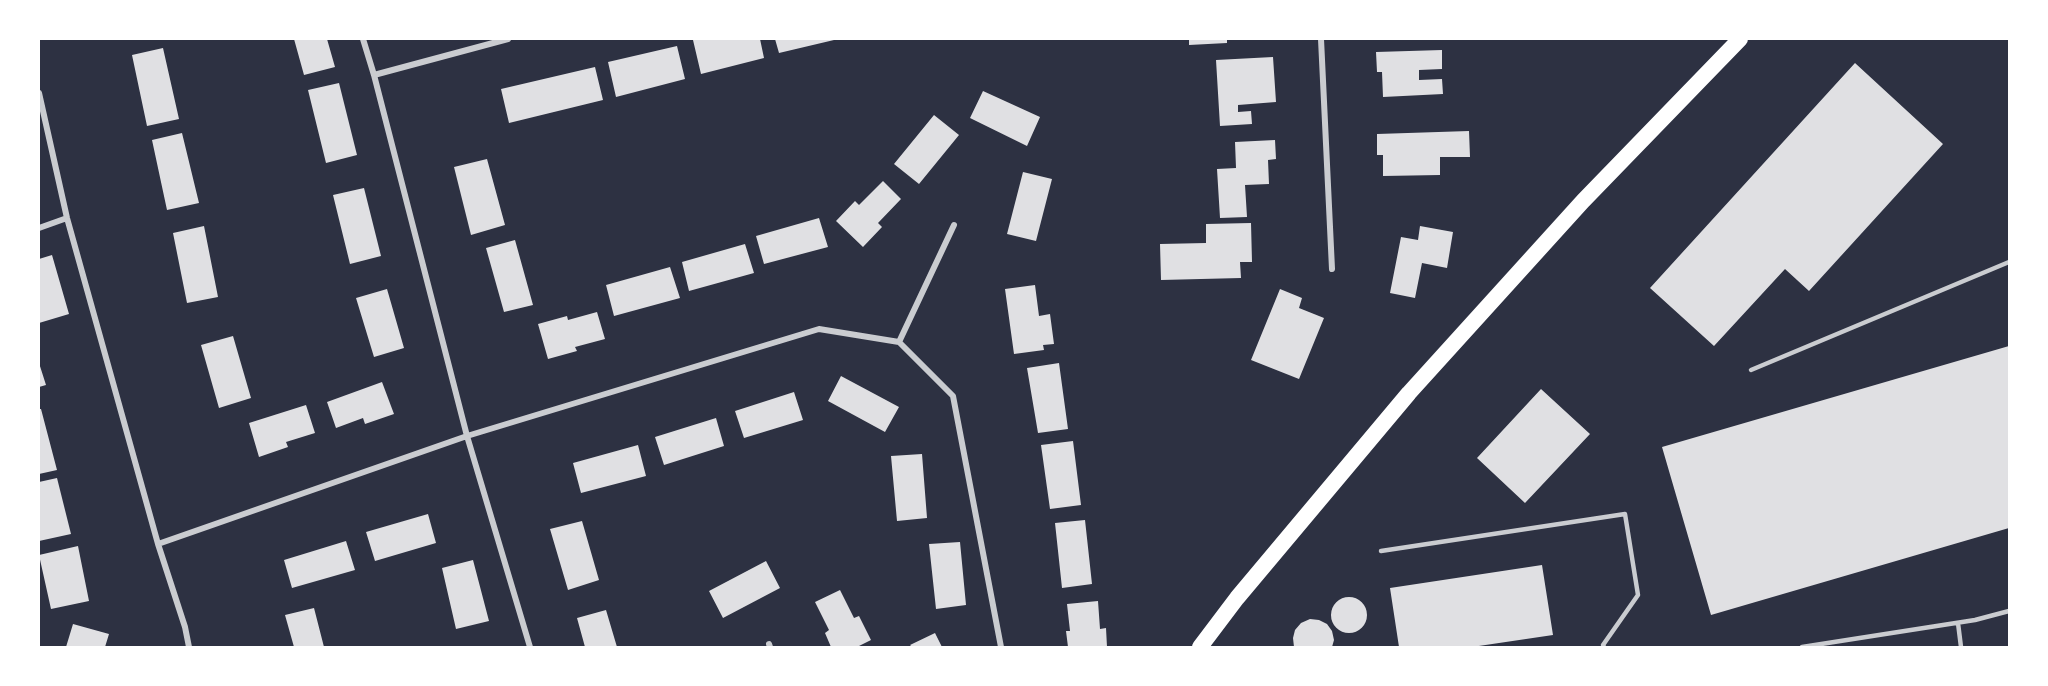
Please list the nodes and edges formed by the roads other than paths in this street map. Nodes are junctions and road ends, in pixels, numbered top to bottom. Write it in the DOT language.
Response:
graph roads {
  1 [pos="363,39"];
  2 [pos="508,39"];
  3 [pos="1321,39"];
  4 [pos="1740,39"];
  5 [pos="374,75"];
  6 [pos="39,93"];
  7 [pos="67,218"];
  8 [pos="954,225"];
  9 [pos="39,228"];
  10 [pos="2009,262"];
  11 [pos="1332,269"];
  12 [pos="899,342"];
  13 [pos="1751,370"];
  14 [pos="467,436"];
  15 [pos="158,544"];
  16 [pos="1381,551"];
  17 [pos="2009,611"];
  18 [pos="1958,623"];
  19 [pos="189,647"];
  20 [pos="530,647"];
  21 [pos="1001,647"];
  22 [pos="1200,647"];
  23 [pos="1604,647"];
  24 [pos="1802,647"];
  25 [pos="1961,647"];
  1 -- 5 [label="street"];
  2 -- 5 [label="street"];
  3 -- 11 [label="street"];
  4 -- 22 [label="highway"];
  5 -- 14 [label="street"];
  6 -- 7 [label="street"];
  7 -- 9 [label="street"];
  7 -- 15 [label="street"];
  8 -- 12 [label="street"];
  10 -- 13 [label="lane"];
  12 -- 14 [label="street"];
  12 -- 21 [label="street"];
  14 -- 15 [label="street"];
  14 -- 20 [label="street"];
  15 -- 19 [label="street"];
  16 -- 23 [label="lane"];
  17 -- 18 [label="lane"];
  18 -- 24 [label="lane"];
  18 -- 25 [label="lane"];
}
